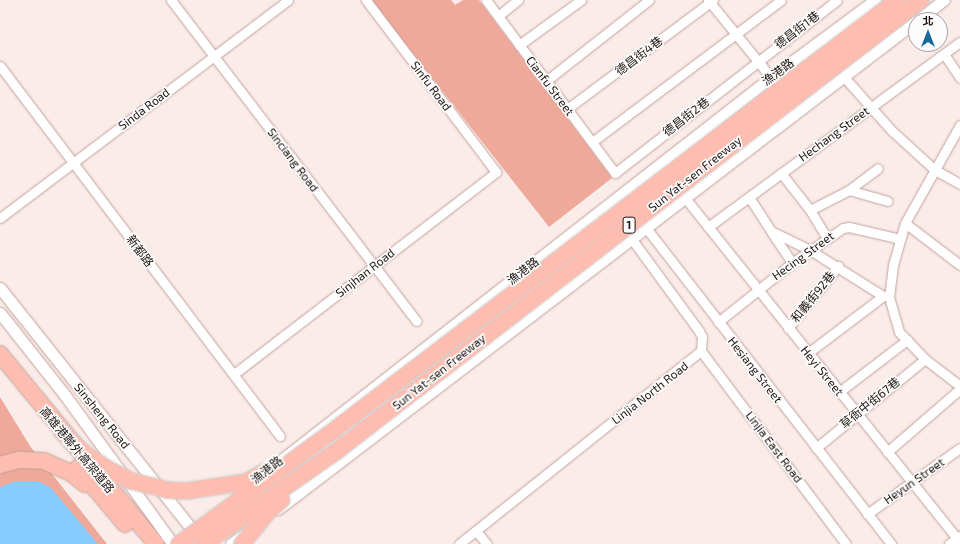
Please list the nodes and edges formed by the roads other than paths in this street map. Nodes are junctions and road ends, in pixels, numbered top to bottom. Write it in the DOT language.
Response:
graph roads {
  1 [pos="171,0"];
  2 [pos="288,0"];
  3 [pos="366,0"];
  4 [pos="486,0"];
  5 [pos="518,0"];
  6 [pos="581,0"];
  7 [pos="649,0"];
  8 [pos="781,0"];
  9 [pos="837,0"];
  10 [pos="875,0"];
  11 [pos="897,0"];
  12 [pos="921,0"];
  13 [pos="944,0"];
  14 [pos="710,1"];
  15 [pos="929,12"];
  16 [pos="498,16"];
  17 [pos="908,28"];
  18 [pos="736,34"];
  19 [pos="960,42"];
  20 [pos="519,45"];
  21 [pos="944,54"];
  22 [pos="214,57"];
  23 [pos="757,61"];
  24 [pos="0,66"];
  25 [pos="844,77"];
  26 [pos="770,78"];
  27 [pos="960,78"];
  28 [pos="546,81"];
  29 [pos="871,107"];
  30 [pos="567,109"];
  31 [pos="793,115"];
  32 [pos="960,125"];
  33 [pos="592,142"];
  34 [pos="73,162"];
  35 [pos="878,168"];
  36 [pos="935,170"];
  37 [pos="496,172"];
  38 [pos="615,173"];
  39 [pos="781,173"];
  40 [pos="960,184"];
  41 [pos="849,190"];
  42 [pos="620,194"];
  43 [pos="749,197"];
  44 [pos="686,199"];
  45 [pos="887,201"];
  46 [pos="606,206"];
  47 [pos="810,210"];
  48 [pos="0,218"];
  49 [pos="905,223"];
  50 [pos="708,227"];
  51 [pos="646,229"];
  52 [pos="771,231"];
  53 [pos="827,238"];
  54 [pos="900,239"];
  55 [pos="632,240"];
  56 [pos="810,250"];
  57 [pos="792,263"];
  58 [pos="960,265"];
  59 [pos="374,266"];
  60 [pos="838,266"];
  61 [pos="0,288"];
  62 [pos="758,290"];
  63 [pos="886,296"];
  64 [pos="0,299"];
  65 [pos="0,313"];
  66 [pos="416,321"];
  67 [pos="718,322"];
  68 [pos="0,325"];
  69 [pos="788,328"];
  70 [pos="907,340"];
  71 [pos="701,351"];
  72 [pos="808,353"];
  73 [pos="0,354"];
  74 [pos="925,359"];
  75 [pos="0,372"];
  76 [pos="234,374"];
  77 [pos="960,387"];
  78 [pos="839,392"];
  79 [pos="857,414"];
  80 [pos="62,432"];
  81 [pos="329,434"];
  82 [pos="280,436"];
  83 [pos="816,448"];
  84 [pos="960,448"];
  85 [pos="337,451"];
  86 [pos="888,452"];
  87 [pos="0,465"];
  88 [pos="912,482"];
  89 [pos="101,496"];
  90 [pos="867,514"];
  91 [pos="476,530"];
  92 [pos="187,535"];
  93 [pos="959,539"];
  94 [pos="142,544"];
  95 [pos="156,544"];
  96 [pos="164,544"];
  97 [pos="172,544"];
  98 [pos="198,544"];
  99 [pos="204,544"];
  100 [pos="231,544"];
  101 [pos="242,544"];
  102 [pos="459,544"];
  103 [pos="487,544"];
  104 [pos="846,544"];
  105 [pos="890,544"];
  106 [pos="949,544"];
  1 -- 22 [label="street, Sinciang Road"];
  2 -- 22 [label="street, Sinda Road"];
  3 -- 37 [label="street, Sinfu Road"];
  4 -- 16 [label="street, Cianfu Street"];
  5 -- 16 [label="street"];
  6 -- 20 [label="street"];
  7 -- 28 [label="street"];
  8 -- 18 [label="street"];
  9 -- 23 [label="street, 德昌街1巷"];
  10 -- 26 [label="street, 漁港路"];
  11 -- 81 [label="highway, Sun Yat-sen Freeway / 1, bridge"];
  12 -- 85 [label="highway, Sun Yat-sen Freeway / 1, bridge"];
  13 -- 15 [label="street"];
  14 -- 18 [label="street"];
  14 -- 30 [label="street, 德昌街4巷"];
  16 -- 20 [label="street, Cianfu Street"];
  17 -- 25 [label="street"];
  18 -- 23 [label="street"];
  18 -- 33 [label="street"];
  19 -- 21 [label="street, Hechang Street"];
  20 -- 28 [label="street, Cianfu Street"];
  21 -- 27 [label="street"];
  21 -- 29 [label="street, Hechang Street"];
  22 -- 34 [label="street, Sinda Road"];
  22 -- 59 [label="street, Sinciang Road"];
  23 -- 26 [label="street"];
  23 -- 38 [label="street, 德昌街2巷"];
  24 -- 34 [label="street, 新都路"];
  25 -- 29 [label="street"];
  25 -- 31 [label="street"];
  26 -- 31 [label="street"];
  26 -- 42 [label="street, 漁港路"];
  28 -- 30 [label="street, Cianfu Street"];
  29 -- 36 [label="street"];
  29 -- 39 [label="street, Hechang Street"];
  30 -- 33 [label="street, Cianfu Street"];
  31 -- 44 [label="street"];
  32 -- 36 [label="street"];
  33 -- 38 [label="street, Cianfu Street"];
  34 -- 48 [label="street, Sinda Road"];
  34 -- 76 [label="street, 新都路"];
  35 -- 41 [label="street"];
  36 -- 40 [label="street"];
  36 -- 49 [label="street"];
  37 -- 59 [label="street, Sinjhan Road"];
  39 -- 43 [label="street, Hechang Street"];
  39 -- 47 [label="street"];
  41 -- 45 [label="street"];
  41 -- 47 [label="street"];
  42 -- 46 [label="street, 漁港路"];
  42 -- 51 [label="street, Hesiang Street"];
  43 -- 50 [label="street, Hechang Street"];
  43 -- 52 [label="street"];
  44 -- 50 [label="street, Heyi Street"];
  44 -- 51 [label="street"];
  46 -- 55 [label="street"];
  46 -- 92 [label="street, 漁港路"];
  47 -- 53 [label="street"];
  49 -- 54 [label="street"];
  49 -- 58 [label="street"];
  50 -- 62 [label="street, Heyi Street"];
  51 -- 55 [label="street"];
  51 -- 67 [label="street, Hesiang Street"];
  52 -- 56 [label="street"];
  52 -- 57 [label="street"];
  53 -- 54 [label="street, Hecing Street"];
  53 -- 56 [label="street, Hecing Street"];
  54 -- 63 [label="street"];
  55 -- 71 [label="street"];
  55 -- 100 [label="street"];
  56 -- 57 [label="street, Hecing Street"];
  56 -- 60 [label="street"];
  57 -- 62 [label="street, Hecing Street"];
  59 -- 66 [label="street, Sinciang Road"];
  59 -- 76 [label="street, Sinjhan Road"];
  60 -- 63 [label="street"];
  60 -- 69 [label="street, 和義街92巷"];
  61 -- 92 [label="street, Sinsheng Road"];
  62 -- 67 [label="street, Hecing Street"];
  62 -- 69 [label="street, Heyi Street"];
  63 -- 70 [label="street"];
  63 -- 72 [label="street"];
  64 -- 92 [label="street, Sinsheng Road"];
  65 -- 97 [label="street, Sinsheng Road"];
  67 -- 83 [label="street, Hesiang Street"];
  68 -- 96 [label="street, Sinsheng Road"];
  69 -- 72 [label="street, Heyi Street"];
  70 -- 74 [label="street"];
  70 -- 78 [label="street"];
  71 -- 91 [label="street, Linjia North Road"];
  71 -- 104 [label="street, Linjia East Road"];
  72 -- 78 [label="street, Heyi Street"];
  73 -- 80 [label="highway, 高雄港聯外高架道路"];
  74 -- 77 [label="street"];
  74 -- 79 [label="street, 草衙中街67巷"];
  75 -- 89 [label="highway, 高雄港聯外高架道路"];
  76 -- 82 [label="street, 新都路"];
  77 -- 86 [label="street"];
  78 -- 79 [label="street, Heyi Street"];
  79 -- 83 [label="street, 草衙中街67巷"];
  79 -- 86 [label="street, Heyi Street"];
  80 -- 81 [label="highway, bridge"];
  80 -- 95 [label="highway, 高雄港聯外高架道路, bridge"];
  81 -- 92 [label="highway, bridge"];
  83 -- 90 [label="street, Hesiang Street"];
  84 -- 88 [label="street, Heyun Street"];
  85 -- 99 [label="highway, bridge"];
  85 -- 101 [label="highway, bridge"];
  86 -- 88 [label="street, Heyi Street"];
  87 -- 89 [label="highway"];
  88 -- 90 [label="street, Heyun Street"];
  88 -- 93 [label="street, Heyi Street"];
  89 -- 94 [label="highway, 高雄港聯外高架道路"];
  90 -- 105 [label="street, Hesiang Street"];
  91 -- 102 [label="street, Linjia North Road"];
  91 -- 103 [label="street"];
  92 -- 97 [label="street, 漁港路"];
  92 -- 98 [label="street, Sinsheng Road"];
  92 -- 99 [label="street, Sinsheng Road"];
  93 -- 106 [label="street"];
}
